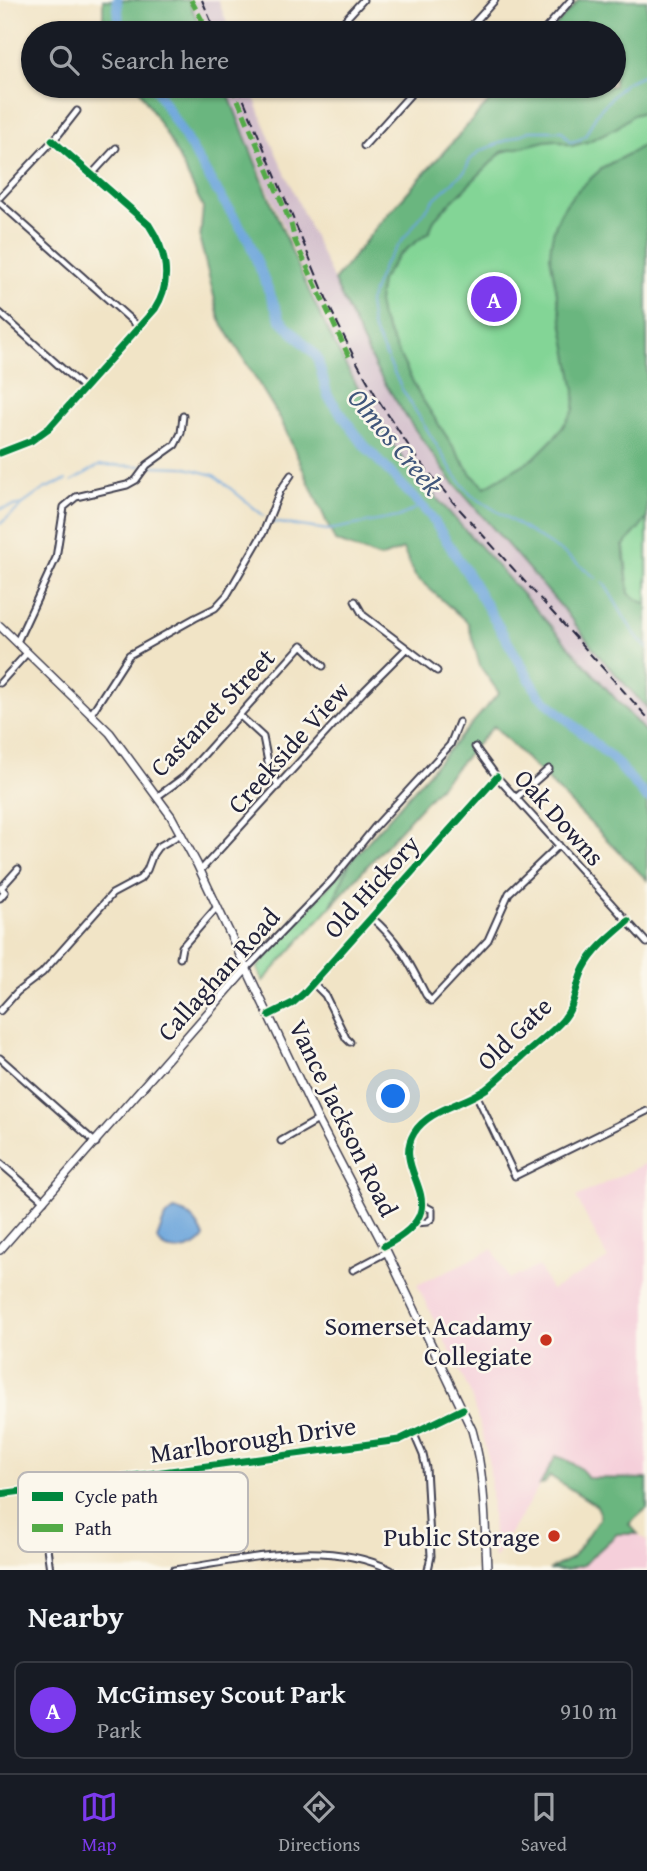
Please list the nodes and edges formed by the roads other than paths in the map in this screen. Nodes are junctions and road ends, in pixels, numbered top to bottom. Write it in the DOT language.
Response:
graph roads {
  1 [pos="363,0"];
  2 [pos="495,0"];
  3 [pos="571,0"];
  4 [pos="344,21"];
  5 [pos="476,21"];
  6 [pos="553,21"];
  7 [pos="407,98"];
  8 [pos="77,111"];
  9 [pos="52,139"];
  10 [pos="364,145"];
  11 [pos="116,148"];
  12 [pos="92,174"];
  13 [pos="0,197"];
  14 [pos="0,203"];
  15 [pos="0,313"];
  16 [pos="139,327"];
  17 [pos="84,388"];
  18 [pos="183,416"];
  19 [pos="0,453"];
  20 [pos="291,475"];
  21 [pos="355,601"];
  22 [pos="0,626"];
  23 [pos="17,642"];
  24 [pos="405,649"];
  25 [pos="27,653"];
  26 [pos="323,666"];
  27 [pos="437,671"];
  28 [pos="0,683"];
  29 [pos="91,714"];
  30 [pos="239,715"];
  31 [pos="459,722"];
  32 [pos="475,747"];
  33 [pos="549,769"];
  34 [pos="496,777"];
  35 [pos="278,786"];
  36 [pos="158,796"];
  37 [pos="517,797"];
  38 [pos="181,834"];
  39 [pos="559,845"];
  40 [pos="18,869"];
  41 [pos="200,871"];
  42 [pos="2,889"];
  43 [pos="0,898"];
  44 [pos="217,907"];
  45 [pos="371,917"];
  46 [pos="628,921"];
  47 [pos="647,943"];
  48 [pos="180,958"];
  49 [pos="247,968"];
  50 [pos="313,983"];
  51 [pos="0,1011"];
  52 [pos="269,1015"];
  53 [pos="350,1042"];
  54 [pos="0,1058"];
  55 [pos="476,1094"];
  56 [pos="647,1111"];
  57 [pos="318,1120"];
  58 [pos="281,1141"];
  59 [pos="400,1142"];
  60 [pos="96,1143"];
  61 [pos="409,1144"];
  62 [pos="0,1163"];
  63 [pos="44,1202"];
  64 [pos="421,1204"];
  65 [pos="415,1223"];
  66 [pos="385,1249"];
  67 [pos="0,1250"];
  68 [pos="353,1270"];
  69 [pos="463,1409"];
  70 [pos="414,1434"];
  71 [pos="164,1472"];
  72 [pos="18,1492"];
  73 [pos="0,1494"];
  74 [pos="48,1552"];
  75 [pos="50,1570"];
  76 [pos="174,1570"];
  77 [pos="391,1570"];
  78 [pos="428,1570"];
  79 [pos="487,1570"];
  1 -- 4 [label="street"];
  2 -- 5 [label="street"];
  3 -- 6 [label="street"];
  7 -- 10 [label="street"];
  8 -- 9 [label="street"];
  9 -- 12 [label="street"];
  9 -- 13 [label="street"];
  11 -- 12 [label="street"];
  12 -- 16 [label="street"];
  14 -- 16 [label="street"];
  15 -- 17 [label="street"];
  16 -- 17 [label="street"];
  17 -- 19 [label="street"];
  18 -- 23 [label="street"];
  20 -- 29 [label="street"];
  21 -- 24 [label="street"];
  22 -- 23 [label="main road, Vance Jackson Road"];
  23 -- 25 [label="main road, Vance Jackson Road"];
  24 -- 27 [label="street"];
  24 -- 35 [label="street, Creekside View"];
  25 -- 28 [label="street"];
  25 -- 29 [label="main road, Vance Jackson Road"];
  26 -- 30 [label="street, Castanet Street"];
  29 -- 36 [label="main road, Vance Jackson Road"];
  30 -- 35 [label="street"];
  30 -- 36 [label="street, Castanet Street"];
  31 -- 49 [label="street, Callaghan Road"];
  32 -- 34 [label="street, Oak Downs"];
  33 -- 37 [label="street"];
  34 -- 37 [label="street, Oak Downs"];
  34 -- 45 [label="street, Old Hickory"];
  35 -- 41 [label="street, Creekside View"];
  36 -- 38 [label="main road, Vance Jackson Road"];
  37 -- 39 [label="street, Oak Downs"];
  38 -- 41 [label="main road, Vance Jackson Road"];
  38 -- 51 [label="street"];
  39 -- 45 [label="street"];
  39 -- 46 [label="street, Oak Downs"];
  40 -- 42 [label="street"];
  41 -- 44 [label="main road, Vance Jackson Road"];
  42 -- 43 [label="street"];
  44 -- 48 [label="street"];
  44 -- 49 [label="main road, Vance Jackson Road"];
  45 -- 50 [label="street, Old Hickory"];
  46 -- 47 [label="street, Oak Downs"];
  46 -- 55 [label="street, Old Gate"];
  49 -- 52 [label="main road, Vance Jackson Road"];
  49 -- 60 [label="main road, Callaghan Road"];
  50 -- 52 [label="street, Old Hickory"];
  50 -- 53 [label="street"];
  52 -- 57 [label="main road, Vance Jackson Road"];
  54 -- 60 [label="street"];
  55 -- 56 [label="street"];
  55 -- 61 [label="street, Old Gate"];
  57 -- 58 [label="street"];
  57 -- 66 [label="main road, Vance Jackson Road"];
  59 -- 61 [label="street"];
  60 -- 63 [label="main road, Callaghan Road"];
  61 -- 64 [label="street"];
  62 -- 63 [label="street"];
  63 -- 67 [label="main road, Callaghan Road"];
  64 -- 65 [label="street"];
  64 -- 65 [label="street"];
  65 -- 66 [label="street"];
  66 -- 68 [label="street"];
  66 -- 69 [label="main road, Vance Jackson Road"];
  69 -- 70 [label="street, Marlborough Drive"];
  69 -- 79 [label="main road, Vance Jackson Road"];
  70 -- 71 [label="street, Marlborough Drive"];
  70 -- 78 [label="street"];
  72 -- 73 [label="street, Marlborough Drive"];
  74 -- 75 [label="street"];
  76 -- 77 [label="street"];
}
